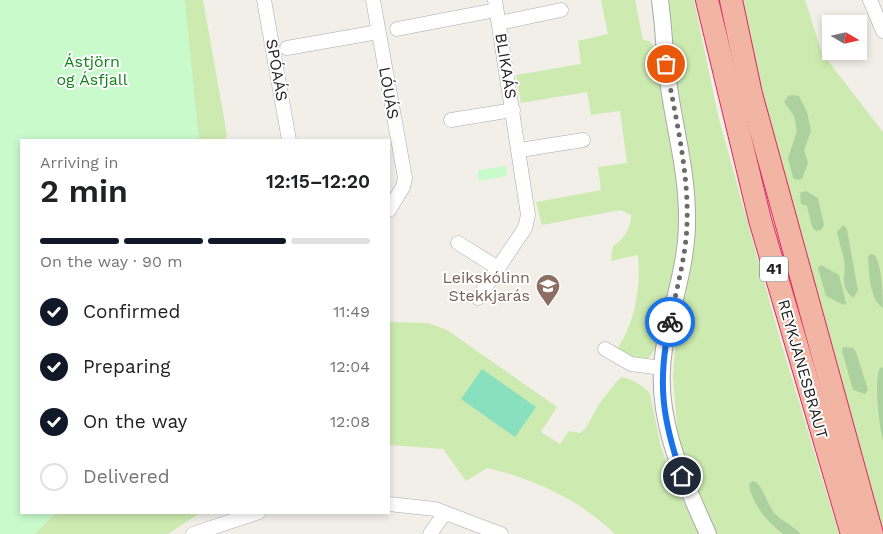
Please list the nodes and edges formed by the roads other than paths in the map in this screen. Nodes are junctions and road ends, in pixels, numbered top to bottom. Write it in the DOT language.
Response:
graph roads {
  1 [pos="264,0"];
  2 [pos="372,0"];
  3 [pos="649,0"];
  4 [pos="660,0"];
  5 [pos="707,0"];
  6 [pos="730,0"];
  7 [pos="870,0"];
  8 [pos="561,10"];
  9 [pos="497,11"];
  10 [pos="397,29"];
  11 [pos="883,31"];
  12 [pos="378,32"];
  13 [pos="287,48"];
  14 [pos="666,64"];
  15 [pos="513,110"];
  16 [pos="451,120"];
  17 [pos="289,139"];
  18 [pos="583,140"];
  19 [pos="520,150"];
  20 [pos="390,208"];
  21 [pos="458,243"];
  22 [pos="498,268"];
  23 [pos="478,298"];
  24 [pos="605,349"];
  25 [pos="662,368"];
  26 [pos="390,504"];
  27 [pos="445,513"];
  28 [pos="253,514"];
  29 [pos="193,534"];
  30 [pos="430,534"];
  31 [pos="501,534"];
  32 [pos="708,534"];
  33 [pos="852,534"];
  34 [pos="872,534"];
  1 -- 17 [label="street, SPÓAÁS"];
  2 -- 12 [label="street, LÓUÁS"];
  3 -- 14 [label="street"];
  4 -- 14 [label="street"];
  5 -- 33 [label="highway, REYKJANESBRAUT / 41"];
  6 -- 34 [label="highway, REYKJANESBRAUT / 41"];
  7 -- 11 [label="street"];
  8 -- 9 [label="street, BLIKAÁS"];
  9 -- 10 [label="street, BLIKAÁS"];
  9 -- 15 [label="street, BLIKAÁS"];
  12 -- 13 [label="street"];
  12 -- 20 [label="street, LÓUÁS"];
  14 -- 25 [label="street"];
  15 -- 16 [label="street, BLIKAÁS"];
  15 -- 19 [label="street, BLIKAÁS"];
  18 -- 19 [label="street"];
  19 -- 22 [label="street, BLIKAÁS"];
  21 -- 22 [label="street"];
  22 -- 23 [label="street, BLIKAÁS"];
  24 -- 25 [label="street"];
  25 -- 32 [label="street"];
  26 -- 27 [label="street"];
  27 -- 30 [label="street"];
  27 -- 31 [label="street"];
  28 -- 29 [label="street"];
}
